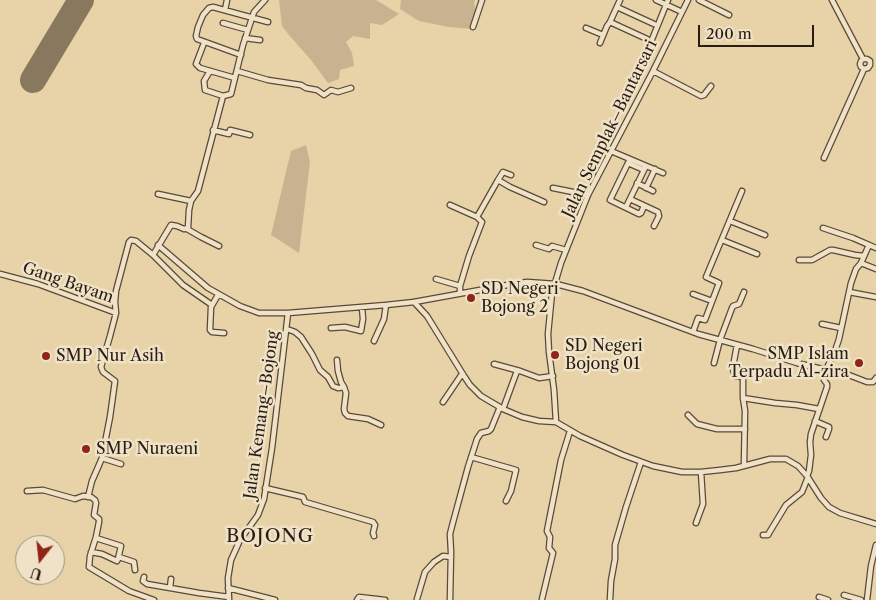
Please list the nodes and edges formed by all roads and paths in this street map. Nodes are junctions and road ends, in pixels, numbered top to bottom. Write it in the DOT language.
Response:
graph roads {
  1 [pos="228,0"];
  2 [pos="265,0"];
  3 [pos="482,0"];
  4 [pos="620,0"];
  5 [pos="656,0"];
  6 [pos="688,0"];
  7 [pos="699,0"];
  8 [pos="832,0"];
  9 [pos="667,2"];
  10 [pos="617,7"];
  11 [pos="225,10"];
  12 [pos="682,12"];
  13 [pos="729,15"];
  14 [pos="252,18"];
  15 [pos="268,22"];
  16 [pos="610,22"];
  17 [pos="223,23"];
  18 [pos="654,24"];
  19 [pos="472,27"];
  20 [pos="586,28"];
  21 [pos="248,30"];
  22 [pos="603,35"];
  23 [pos="246,38"];
  24 [pos="647,39"];
  25 [pos="260,40"];
  26 [pos="204,42"];
  27 [pos="600,42"];
  28 [pos="241,54"];
  29 [pos="640,69"];
  30 [pos="210,71"];
  31 [pos="237,71"];
  32 [pos="653,71"];
  33 [pos="235,78"];
  34 [pos="711,86"];
  35 [pos="351,88"];
  36 [pos="223,96"];
  37 [pos="213,130"];
  38 [pos="250,135"];
  39 [pos="611,151"];
  40 [pos="824,158"];
  41 [pos="629,161"];
  42 [pos="645,168"];
  43 [pos="654,169"];
  44 [pos="663,173"];
  45 [pos="510,176"];
  46 [pos="498,180"];
  47 [pos="637,183"];
  48 [pos="553,188"];
  49 [pos="646,188"];
  50 [pos="653,191"];
  51 [pos="742,191"];
  52 [pos="158,194"];
  53 [pos="588,195"];
  54 [pos="630,199"];
  55 [pos="191,200"];
  56 [pos="544,202"];
  57 [pos="450,205"];
  58 [pos="644,206"];
  59 [pos="626,207"];
  60 [pos="477,217"];
  61 [pos="730,221"];
  62 [pos="654,226"];
  63 [pos="823,228"];
  64 [pos="187,229"];
  65 [pos="765,235"];
  66 [pos="722,240"];
  67 [pos="158,245"];
  68 [pos="536,245"];
  69 [pos="868,245"];
  70 [pos="219,246"];
  71 [pos="876,248"];
  72 [pos="566,250"];
  73 [pos="757,254"];
  74 [pos="153,255"];
  75 [pos="864,256"];
  76 [pos="798,260"];
  77 [pos="861,263"];
  78 [pos="876,269"];
  79 [pos="0,274"];
  80 [pos="436,279"];
  81 [pos="556,284"];
  82 [pos="460,286"];
  83 [pos="744,292"];
  84 [pos="849,292"];
  85 [pos="460,293"];
  86 [pos="693,294"];
  87 [pos="218,295"];
  88 [pos="876,297"];
  89 [pos="712,301"];
  90 [pos="414,302"];
  91 [pos="212,305"];
  92 [pos="386,305"];
  93 [pos="362,307"];
  94 [pos="116,313"];
  95 [pos="288,313"];
  96 [pos="822,324"];
  97 [pos="331,328"];
  98 [pos="841,328"];
  99 [pos="287,329"];
  100 [pos="693,332"];
  101 [pos="224,333"];
  102 [pos="720,340"];
  103 [pos="374,341"];
  104 [pos="738,345"];
  105 [pos="337,360"];
  106 [pos="714,362"];
  107 [pos="494,364"];
  108 [pos="827,369"];
  109 [pos="517,371"];
  110 [pos="462,374"];
  111 [pos="553,376"];
  112 [pos="876,378"];
  113 [pos="344,387"];
  114 [pos="743,398"];
  115 [pos="443,402"];
  116 [pos="502,408"];
  117 [pos="820,409"];
  118 [pos="688,415"];
  119 [pos="816,421"];
  120 [pos="556,422"];
  121 [pos="381,425"];
  122 [pos="745,429"];
  123 [pos="570,431"];
  124 [pos="826,437"];
  125 [pos="471,457"];
  126 [pos="102,458"];
  127 [pos="641,462"];
  128 [pos="121,464"];
  129 [pos="744,465"];
  130 [pos="701,472"];
  131 [pos="808,477"];
  132 [pos="265,488"];
  133 [pos="27,491"];
  134 [pos="88,496"];
  135 [pos="506,502"];
  136 [pos="696,523"];
  137 [pos="876,524"];
  138 [pos="763,535"];
  139 [pos="374,536"];
  140 [pos="96,538"];
  141 [pos="876,545"];
  142 [pos="91,552"];
  143 [pos="451,557"];
  144 [pos="119,558"];
  145 [pos="874,567"];
  146 [pos="134,570"];
  147 [pos="144,577"];
  148 [pos="170,579"];
  149 [pos="170,588"];
  150 [pos="228,588"];
  151 [pos="135,594"];
  152 [pos="844,595"];
  153 [pos="819,597"];
  154 [pos="229,599"];
  155 [pos="542,599"];
  156 [pos="133,600"];
  157 [pos="154,600"];
  158 [pos="274,600"];
  159 [pos="358,600"];
  160 [pos="385,600"];
  161 [pos="416,600"];
  162 [pos="450,600"];
  163 [pos="610,600"];
  164 [pos="828,600"];
  165 [pos="861,600"];
  166 [pos="867,600"];
  1 -- 11 [label="street"];
  2 -- 14 [label="street"];
  3 -- 19 [label="street"];
  4 -- 10 [label="street"];
  5 -- 9 [label="street"];
  6 -- 12 [label="street, Jalan Semplak–Bantarsari"];
  7 -- 13 [label="street"];
  8 -- 40 [label="street"];
  9 -- 12 [label="street"];
  9 -- 29 [label="street"];
  10 -- 16 [label="street"];
  10 -- 18 [label="street"];
  11 -- 14 [label="street"];
  11 -- 26 [label="street"];
  12 -- 32 [label="street, Jalan Semplak–Bantarsari"];
  14 -- 15 [label="street"];
  14 -- 21 [label="street"];
  16 -- 22 [label="street"];
  16 -- 24 [label="street"];
  17 -- 21 [label="street"];
  20 -- 22 [label="street"];
  21 -- 23 [label="street"];
  22 -- 27 [label="street"];
  23 -- 25 [label="street"];
  23 -- 28 [label="street"];
  26 -- 28 [label="street"];
  26 -- 30 [label="street"];
  28 -- 31 [label="street"];
  30 -- 33 [label="street"];
  30 -- 36 [label="street"];
  31 -- 33 [label="street"];
  31 -- 35 [label="street"];
  32 -- 34 [label="street"];
  32 -- 39 [label="street, Jalan Semplak–Bantarsari"];
  33 -- 36 [label="street"];
  36 -- 37 [label="street"];
  37 -- 38 [label="street"];
  37 -- 55 [label="street"];
  39 -- 41 [label="street"];
  39 -- 53 [label="street, Jalan Semplak–Bantarsari"];
  41 -- 42 [label="street"];
  41 -- 59 [label="street"];
  42 -- 43 [label="street"];
  42 -- 47 [label="street"];
  43 -- 44 [label="street"];
  43 -- 49 [label="street"];
  45 -- 46 [label="street"];
  46 -- 56 [label="street"];
  46 -- 60 [label="street"];
  47 -- 49 [label="street"];
  47 -- 54 [label="street"];
  48 -- 53 [label="street"];
  49 -- 50 [label="street"];
  51 -- 61 [label="street"];
  52 -- 55 [label="street"];
  53 -- 72 [label="street, Jalan Semplak–Bantarsari"];
  54 -- 58 [label="street"];
  54 -- 59 [label="street"];
  55 -- 64 [label="street"];
  57 -- 60 [label="street"];
  58 -- 59 [label="street"];
  58 -- 62 [label="street"];
  60 -- 82 [label="street"];
  61 -- 65 [label="street"];
  61 -- 66 [label="street"];
  63 -- 69 [label="street"];
  64 -- 67 [label="street"];
  64 -- 70 [label="street"];
  66 -- 73 [label="street"];
  66 -- 89 [label="street"];
  67 -- 74 [label="street"];
  67 -- 87 [label="street"];
  68 -- 72 [label="street"];
  69 -- 71 [label="street"];
  69 -- 75 [label="street"];
  72 -- 81 [label="street, Jalan Semplak–Bantarsari"];
  74 -- 91 [label="street"];
  74 -- 94 [label="street, Gang Bayam"];
  75 -- 76 [label="street"];
  75 -- 77 [label="street"];
  77 -- 78 [label="street"];
  77 -- 84 [label="street"];
  79 -- 94 [label="street, Gang Bayam"];
  80 -- 82 [label="street"];
  81 -- 85 [label="street, Jalan Kemang–Bojong"];
  81 -- 100 [label="street, Jalan Kemang–Bojong"];
  81 -- 111 [label="street, Jalan Semplak–Bantarsari"];
  82 -- 85 [label="street"];
  83 -- 102 [label="street"];
  84 -- 88 [label="street"];
  84 -- 98 [label="street"];
  85 -- 90 [label="street, Jalan Kemang–Bojong"];
  86 -- 89 [label="street"];
  87 -- 91 [label="street"];
  87 -- 95 [label="street"];
  89 -- 100 [label="street"];
  90 -- 92 [label="street, Jalan Kemang–Bojong"];
  90 -- 110 [label="street"];
  91 -- 101 [label="street"];
  92 -- 93 [label="street, Jalan Kemang–Bojong"];
  92 -- 103 [label="street"];
  93 -- 95 [label="street, Jalan Kemang–Bojong"];
  93 -- 97 [label="street"];
  94 -- 126 [label="street"];
  95 -- 99 [label="street, Jalan Kemang–Bojong"];
  96 -- 98 [label="street"];
  98 -- 108 [label="street"];
  99 -- 113 [label="street"];
  99 -- 132 [label="street, Jalan Kemang–Bojong"];
  100 -- 102 [label="street, Jalan Kemang–Bojong"];
  102 -- 104 [label="street, Jalan Kemang–Bojong"];
  102 -- 106 [label="street"];
  104 -- 108 [label="street, Jalan Kemang–Bojong"];
  104 -- 114 [label="street"];
  105 -- 113 [label="street"];
  107 -- 109 [label="street"];
  108 -- 112 [label="street, Jalan Kemang–Bojong"];
  108 -- 117 [label="street"];
  109 -- 111 [label="street"];
  109 -- 116 [label="street"];
  110 -- 115 [label="street"];
  110 -- 116 [label="street"];
  111 -- 120 [label="street, Jalan Semplak–Bantarsari"];
  113 -- 121 [label="street"];
  114 -- 117 [label="street"];
  114 -- 122 [label="street"];
  116 -- 120 [label="street"];
  116 -- 125 [label="street"];
  117 -- 119 [label="street"];
  118 -- 122 [label="street"];
  119 -- 124 [label="street"];
  119 -- 131 [label="street"];
  120 -- 123 [label="street"];
  122 -- 129 [label="street"];
  123 -- 127 [label="street"];
  123 -- 155 [label="street"];
  125 -- 135 [label="street"];
  125 -- 143 [label="street"];
  126 -- 128 [label="street"];
  126 -- 134 [label="street"];
  127 -- 130 [label="street"];
  127 -- 163 [label="street"];
  129 -- 130 [label="street"];
  129 -- 131 [label="street"];
  130 -- 136 [label="street"];
  131 -- 137 [label="street"];
  131 -- 138 [label="street"];
  132 -- 139 [label="street"];
  132 -- 150 [label="street, Jalan Kemang–Bojong"];
  133 -- 134 [label="street"];
  134 -- 140 [label="street"];
  140 -- 142 [label="street"];
  140 -- 144 [label="street"];
  141 -- 145 [label="street"];
  142 -- 144 [label="street"];
  142 -- 151 [label="street"];
  143 -- 161 [label="street"];
  143 -- 162 [label="street"];
  144 -- 146 [label="street"];
  145 -- 166 [label="street"];
  147 -- 149 [label="street"];
  148 -- 149 [label="street"];
  149 -- 154 [label="street"];
  150 -- 154 [label="street, Jalan Kemang–Bojong"];
  150 -- 158 [label="street"];
  151 -- 156 [label="street"];
  151 -- 157 [label="street"];
  152 -- 165 [label="street"];
  153 -- 164 [label="street"];
  159 -- 160 [label="street"];
}
